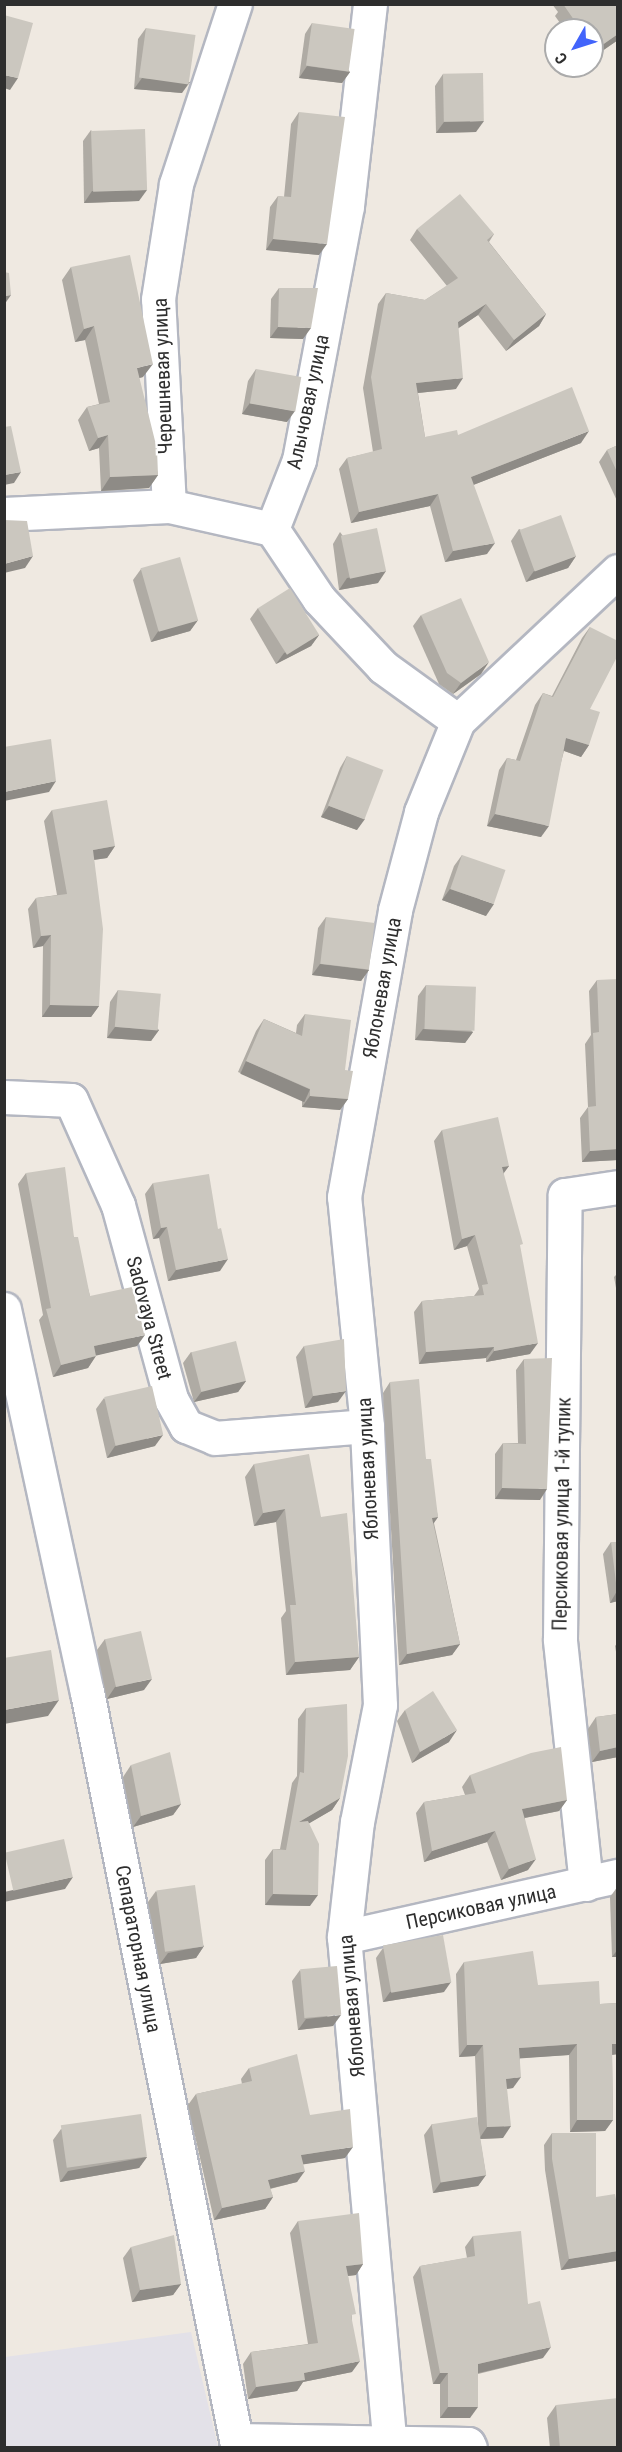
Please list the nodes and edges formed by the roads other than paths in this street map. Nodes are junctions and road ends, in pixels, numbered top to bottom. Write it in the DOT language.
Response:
graph roads {
  1 [pos="235,4"];
  2 [pos="370,4"];
  3 [pos="169,506"];
  4 [pos="4,514"];
  5 [pos="272,529"];
  6 [pos="618,571"];
  7 [pos="458,721"];
  8 [pos="4,1097"];
  9 [pos="618,1186"];
  10 [pos="4,1308"];
  11 [pos="367,1426"];
  12 [pos="618,1876"];
  13 [pos="586,1884"];
  14 [pos="344,1937"];
  15 [pos="390,2444"];
  16 [pos="470,2448"];
  1 -- 3 [label="street, Черешневая улица"];
  2 -- 5 [label="street, Алычовая улица"];
  3 -- 4 [label="street"];
  3 -- 5 [label="street"];
  5 -- 7 [label="street"];
  6 -- 7 [label="street, Яблоневая улица"];
  7 -- 11 [label="street, Яблоневая улица"];
  8 -- 11 [label="street, Sadovaya Street"];
  9 -- 13 [label="street, Персиковая улица 1-й тупик"];
  10 -- 15 [label="street, Сепараторная улица"];
  11 -- 14 [label="street, Яблоневая улица"];
  12 -- 13 [label="street, Персиковая улица"];
  13 -- 14 [label="street, Персиковая улица"];
  14 -- 15 [label="street, Яблоневая улица"];
  15 -- 16 [label="street"];
}
